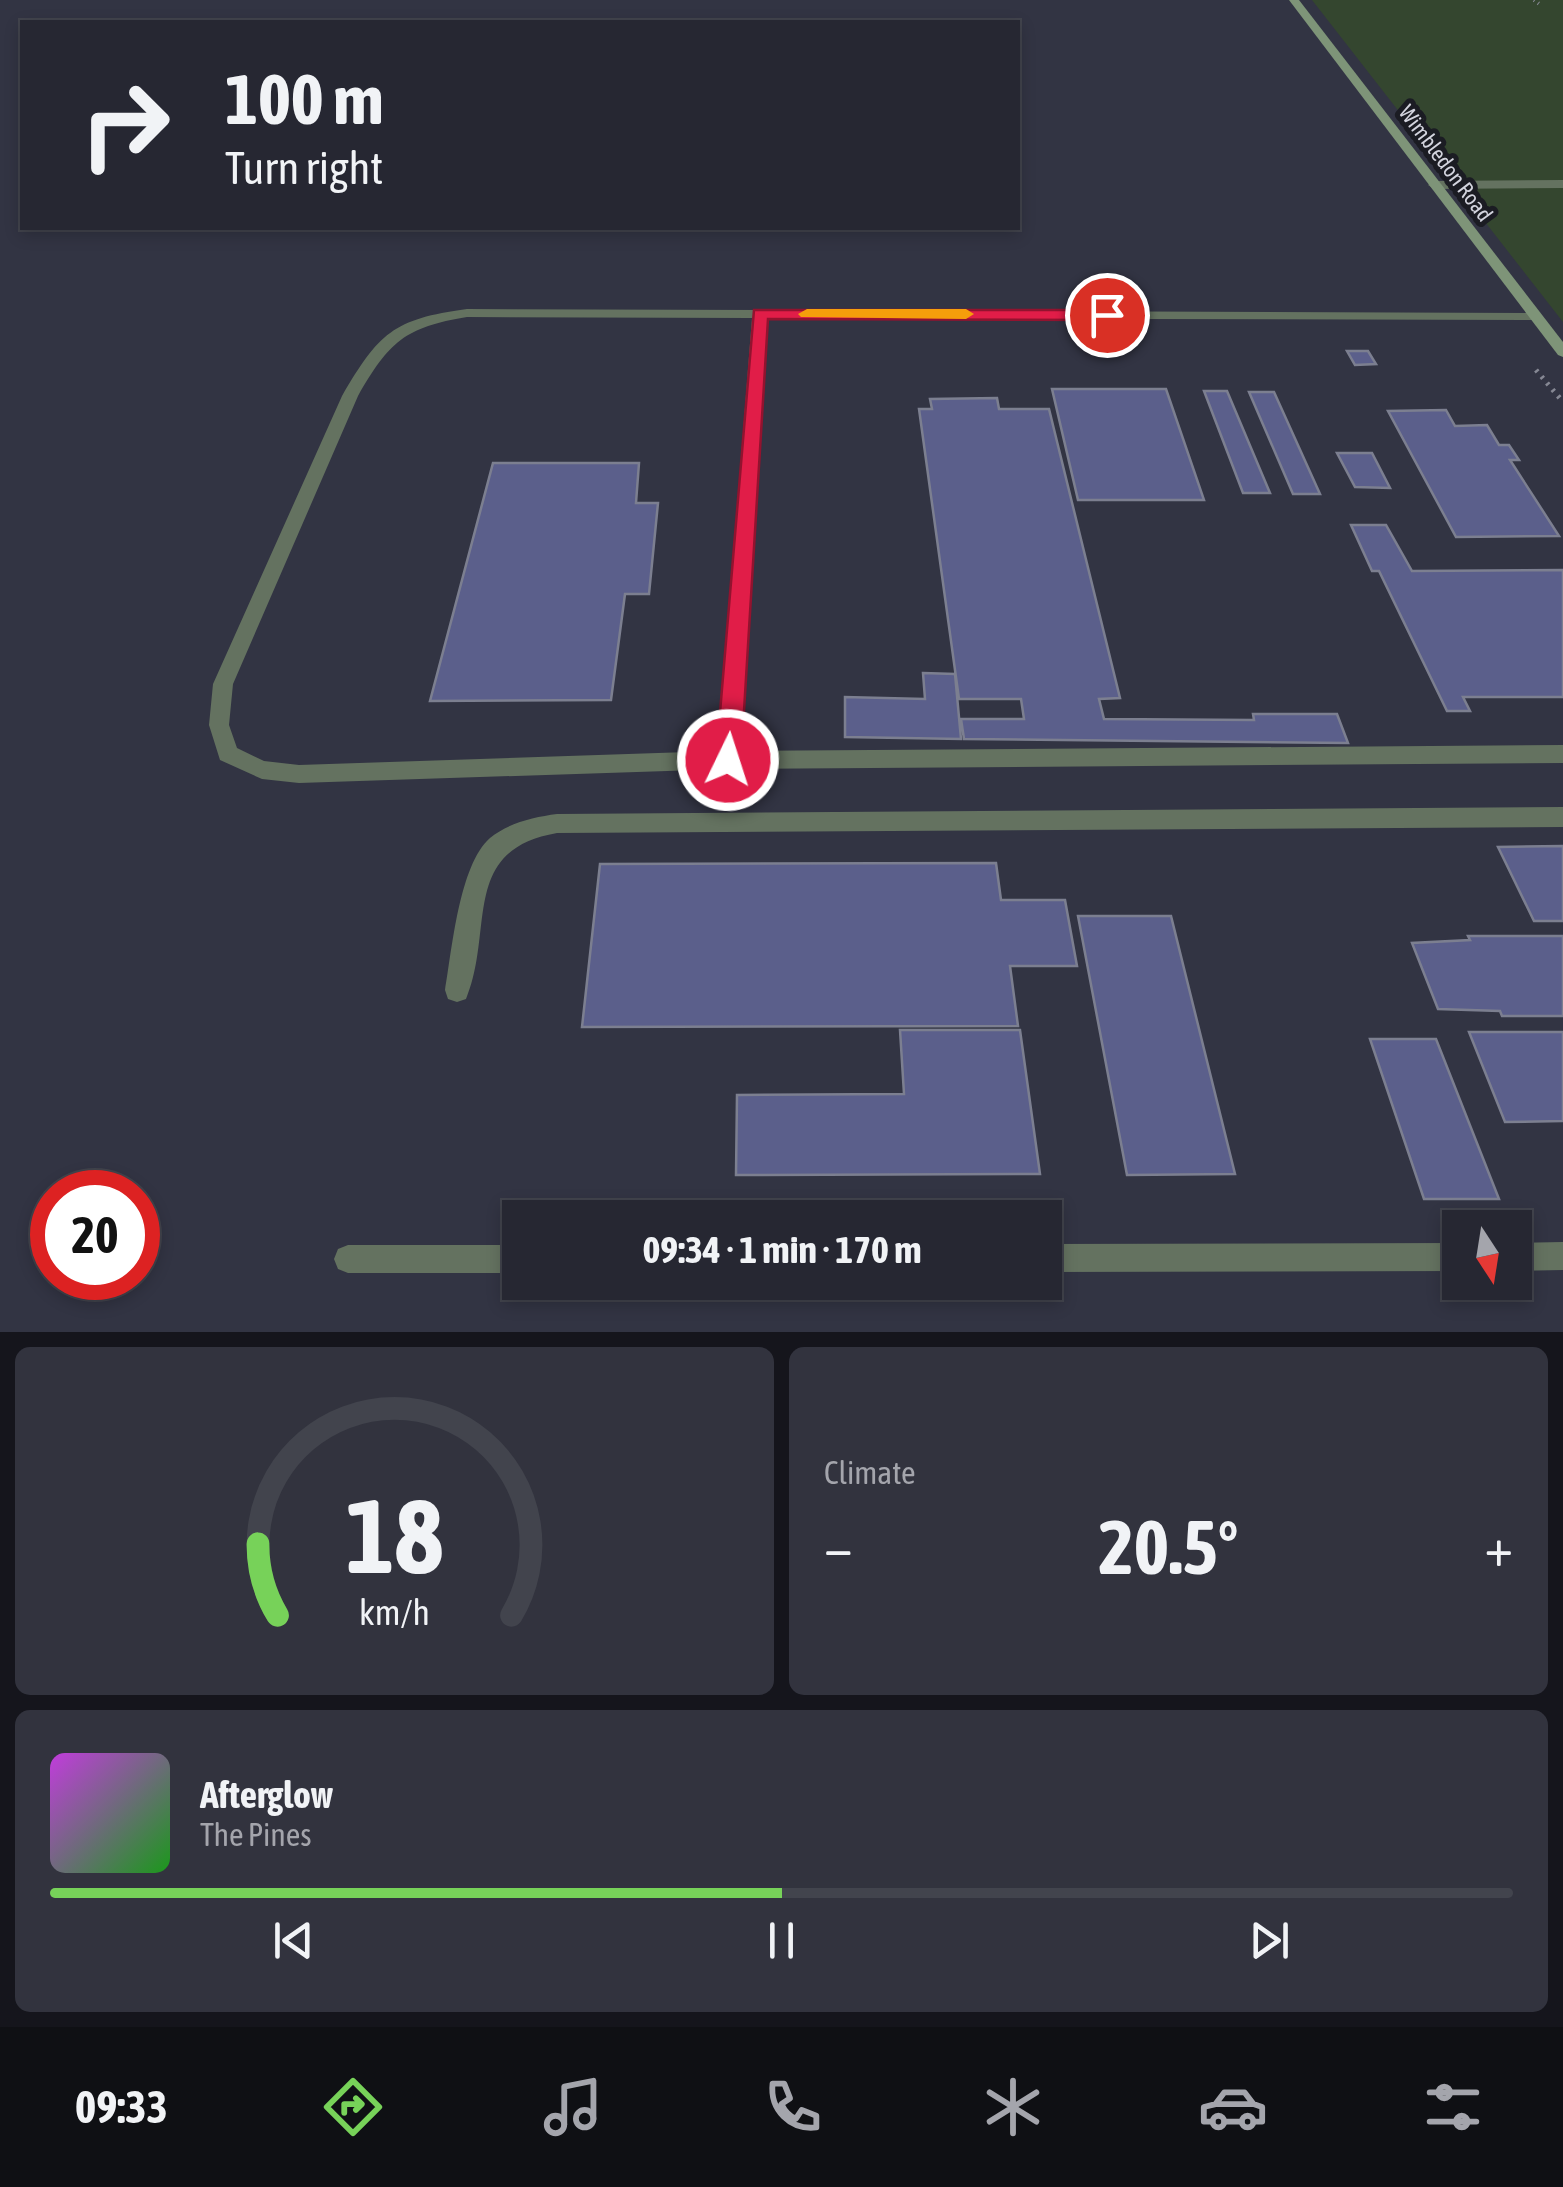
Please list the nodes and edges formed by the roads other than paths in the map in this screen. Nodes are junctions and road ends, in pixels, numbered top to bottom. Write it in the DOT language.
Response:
graph roads {
  1 [pos="1294,0"];
  2 [pos="1563,184"];
  3 [pos="1434,185"];
  4 [pos="760,314"];
  5 [pos="1535,316"];
  6 [pos="1563,352"];
  7 [pos="1563,754"];
  8 [pos="728,760"];
  9 [pos="1563,817"];
  10 [pos="457,990"];
  11 [pos="1532,1256"];
  12 [pos="1563,1256"];
  13 [pos="1442,1257"];
  14 [pos="502,1258"];
  15 [pos="1062,1258"];
  16 [pos="348,1259"];
  1 -- 3 [label="main road, Wimbledon Road"];
  2 -- 3 [label="street"];
  3 -- 5 [label="main road, Wimbledon Road"];
  4 -- 5 [label="street"];
  4 -- 8 [label="street"];
  4 -- 8 [label="street"];
  5 -- 6 [label="main road, Wimbledon Road"];
  7 -- 8 [label="street"];
  9 -- 10 [label="street"];
  11 -- 12 [label="street"];
  13 -- 15 [label="street"];
  14 -- 16 [label="street"];
}
